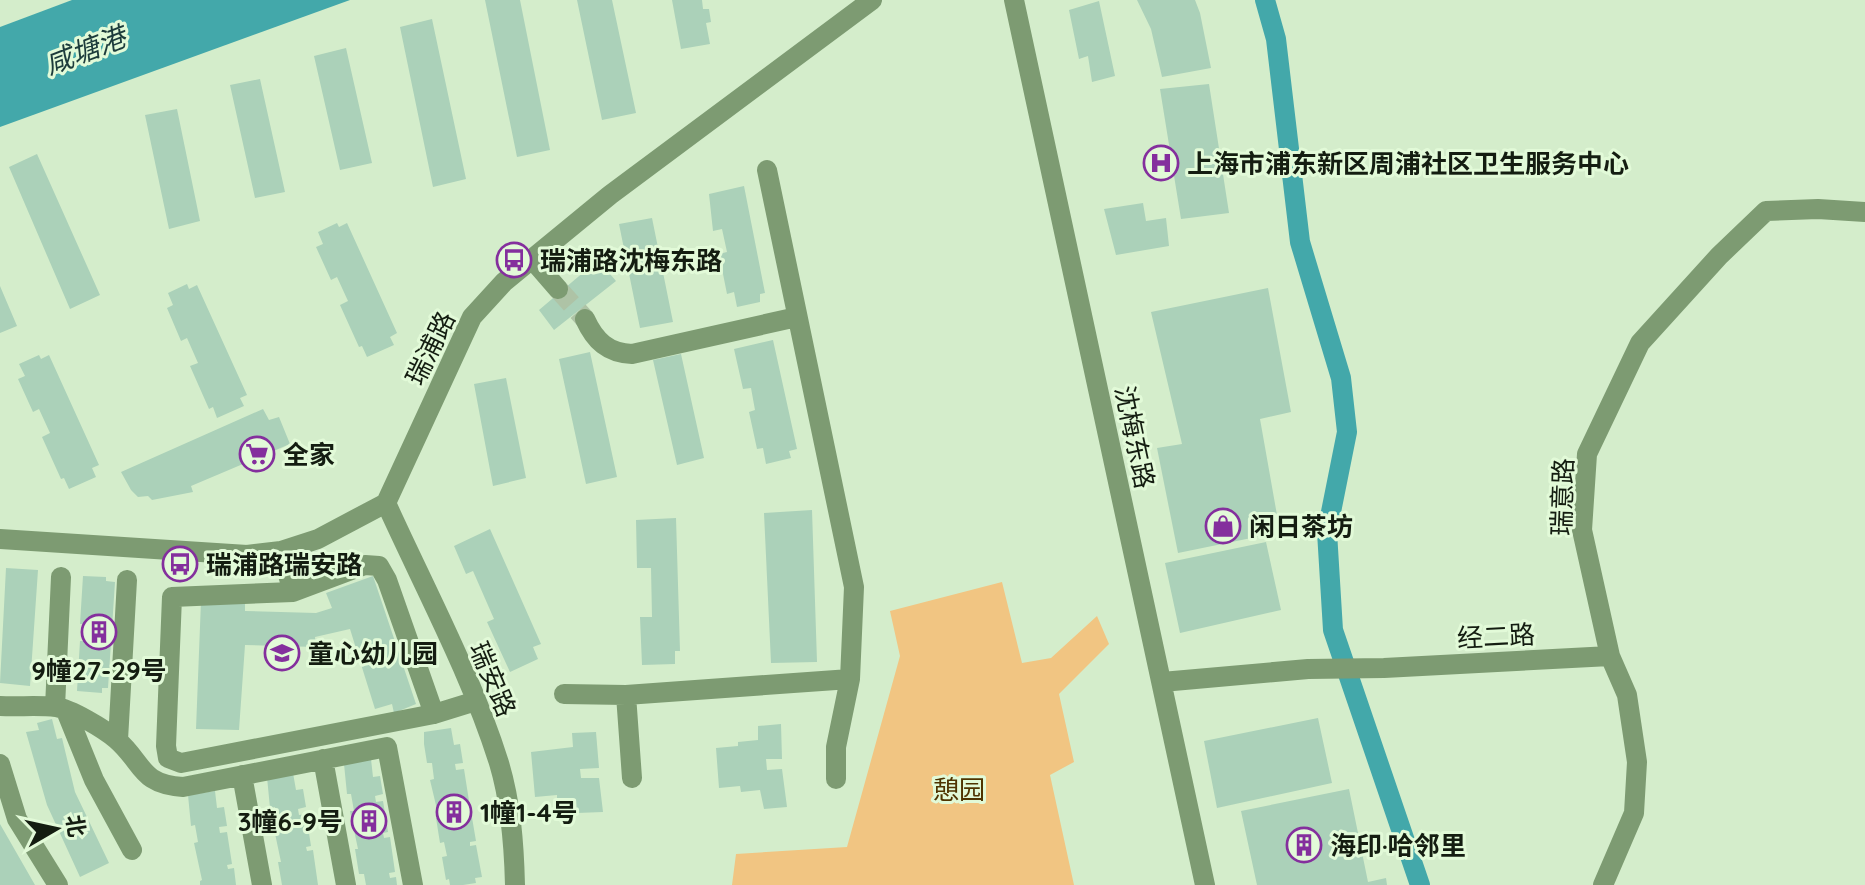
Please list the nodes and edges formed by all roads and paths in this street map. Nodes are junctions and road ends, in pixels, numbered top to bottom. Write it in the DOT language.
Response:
graph roads {
  1 [pos="872,0"];
  2 [pos="1014,0"];
  3 [pos="767,170"];
  4 [pos="1865,212"];
  5 [pos="532,259"];
  6 [pos="558,289"];
  7 [pos="797,317"];
  8 [pos="585,319"];
  9 [pos="386,503"];
  10 [pos="0,539"];
  11 [pos="281,551"];
  12 [pos="61,577"];
  13 [pos="127,580"];
  14 [pos="293,592"];
  15 [pos="1610,656"];
  16 [pos="850,679"];
  17 [pos="1162,682"];
  18 [pos="564,694"];
  19 [pos="626,695"];
  20 [pos="476,701"];
  21 [pos="0,706"];
  22 [pos="60,709"];
  23 [pos="434,714"];
  24 [pos="118,740"];
  25 [pos="323,759"];
  26 [pos="0,764"];
  27 [pos="242,775"];
  28 [pos="632,778"];
  29 [pos="836,779"];
  30 [pos="132,850"];
  31 [pos="58,885"];
  32 [pos="262,885"];
  33 [pos="346,885"];
  34 [pos="413,885"];
  35 [pos="515,885"];
  36 [pos="1205,885"];
  37 [pos="1603,885"];
  1 -- 5 [label="street, 瑞浦路"];
  2 -- 17 [label="street, 沈梅东路"];
  3 -- 7 [label="street"];
  4 -- 15 [label="street, 瑞意路"];
  5 -- 6 [label="street"];
  5 -- 9 [label="street, 瑞浦路"];
  7 -- 8 [label="street"];
  7 -- 16 [label="street"];
  9 -- 11 [label="street"];
  9 -- 20 [label="street, 瑞安路"];
  10 -- 11 [label="street"];
  11 -- 14 [label="street"];
  12 -- 22 [label="street"];
  13 -- 24 [label="street"];
  14 -- 23 [label="street"];
  14 -- 23 [label="street"];
  15 -- 17 [label="street, 经二路"];
  15 -- 37 [label="street, 瑞意路"];
  16 -- 19 [label="street"];
  16 -- 29 [label="street"];
  17 -- 36 [label="street, 沈梅东路"];
  18 -- 19 [label="street"];
  19 -- 28 [label="street"];
  20 -- 23 [label="street"];
  20 -- 35 [label="street, 瑞安路"];
  21 -- 22 [label="street"];
  22 -- 24 [label="street"];
  22 -- 30 [label="street"];
  24 -- 27 [label="street"];
  25 -- 27 [label="street"];
  25 -- 33 [label="street"];
  25 -- 34 [label="street"];
  26 -- 31 [label="street"];
  27 -- 32 [label="street"];
}
